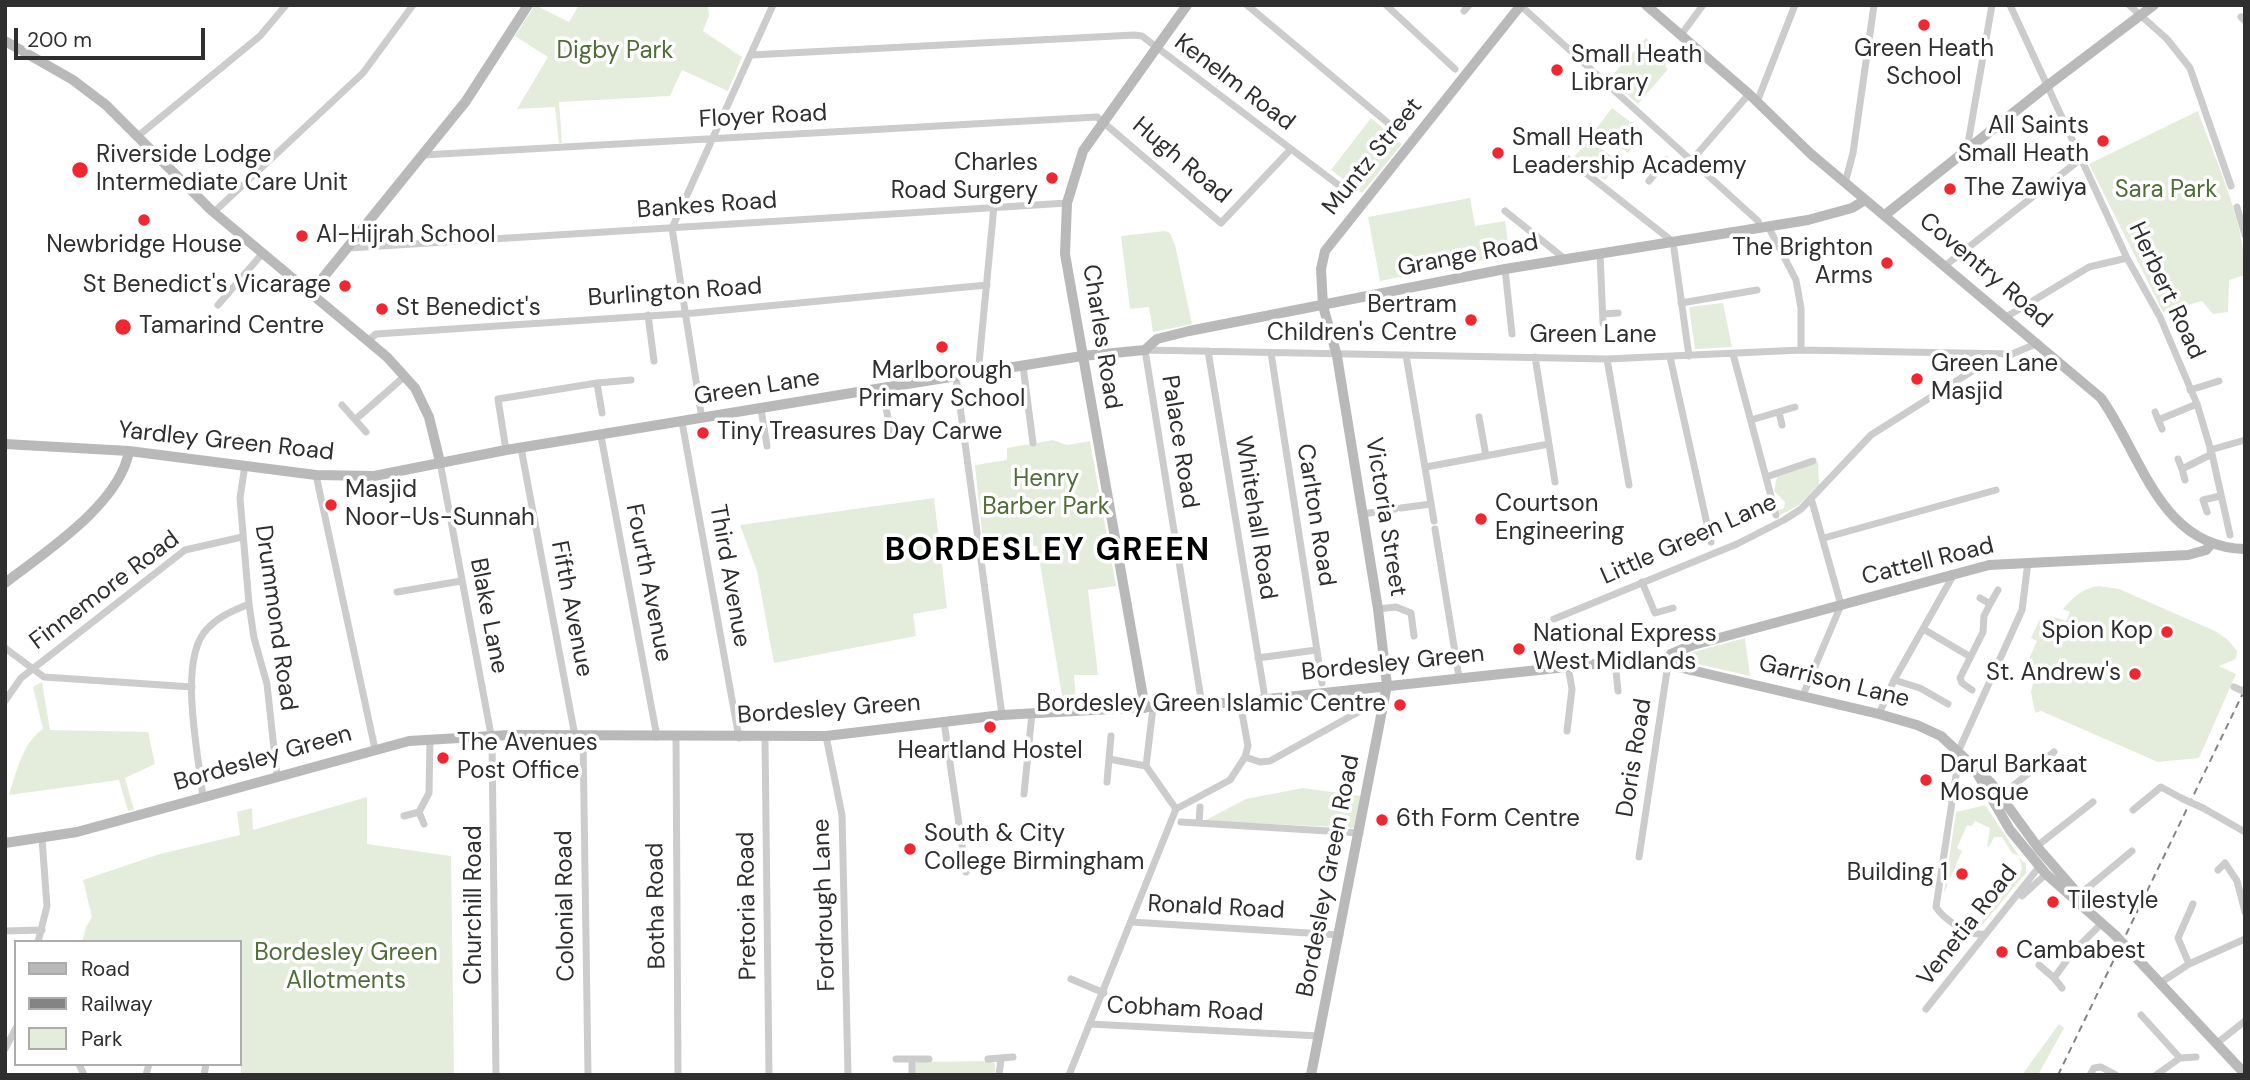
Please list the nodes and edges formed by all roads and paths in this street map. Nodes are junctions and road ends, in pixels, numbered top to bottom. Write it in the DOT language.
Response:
graph roads {
  1 [pos="286,5"];
  2 [pos="413,5"];
  3 [pos="528,5"];
  4 [pos="773,5"];
  5 [pos="1187,5"];
  6 [pos="1247,5"];
  7 [pos="1386,5"];
  8 [pos="1521,5"];
  9 [pos="1646,5"];
  10 [pos="1703,5"];
  11 [pos="1795,5"];
  12 [pos="1874,5"];
  13 [pos="1992,5"];
  14 [pos="2010,5"];
  15 [pos="2129,5"];
  16 [pos="2154,5"];
  17 [pos="2141,15"];
  18 [pos="1681,35"];
  19 [pos="5,41"];
  20 [pos="1155,47"];
  21 [pos="751,55"];
  22 [pos="1455,69"];
  23 [pos="2047,86"];
  24 [pos="1753,98"];
  25 [pos="1103,121"];
  26 [pos="1388,123"];
  27 [pos="138,136"];
  28 [pos="712,139"];
  29 [pos="1291,149"];
  30 [pos="1967,149"];
  31 [pos="1672,153"];
  32 [pos="1853,153"];
  33 [pos="423,155"];
  34 [pos="2081,158"];
  35 [pos="1568,159"];
  36 [pos="1692,160"];
  37 [pos="1831,170"];
  38 [pos="1649,181"];
  39 [pos="1845,183"];
  40 [pos="2231,186"];
  41 [pos="1349,193"];
  42 [pos="1865,200"];
  43 [pos="1067,203"];
  44 [pos="994,206"];
  45 [pos="2237,207"];
  46 [pos="1505,211"];
  47 [pos="214,212"];
  48 [pos="1885,215"];
  49 [pos="1764,227"];
  50 [pos="672,228"];
  51 [pos="2245,235"];
  52 [pos="1673,245"];
  53 [pos="349,248"];
  54 [pos="262,254"];
  55 [pos="1600,254"];
  56 [pos="2127,258"];
  57 [pos="1565,259"];
  58 [pos="1946,265"];
  59 [pos="1505,269"];
  60 [pos="987,285"];
  61 [pos="1757,290"];
  62 [pos="309,295"];
  63 [pos="1681,303"];
  64 [pos="218,305"];
  65 [pos="1323,306"];
  66 [pos="686,313"];
  67 [pos="1618,313"];
  68 [pos="1602,314"];
  69 [pos="648,315"];
  70 [pos="2006,317"];
  71 [pos="1603,323"];
  72 [pos="1512,334"];
  73 [pos="368,341"];
  74 [pos="2038,343"];
  75 [pos="1145,350"];
  76 [pos="1208,351"];
  77 [pos="1801,351"];
  78 [pos="1271,353"];
  79 [pos="1733,354"];
  80 [pos="1993,354"];
  81 [pos="1406,355"];
  82 [pos="1082,356"];
  83 [pos="1337,356"];
  84 [pos="1689,356"];
  85 [pos="1535,357"];
  86 [pos="1670,357"];
  87 [pos="1606,359"];
  88 [pos="654,361"];
  89 [pos="1023,366"];
  90 [pos="978,373"];
  91 [pos="405,376"];
  92 [pos="956,377"];
  93 [pos="631,380"];
  94 [pos="2219,381"];
  95 [pos="597,383"];
  96 [pos="882,388"];
  97 [pos="2190,390"];
  98 [pos="2197,404"];
  99 [pos="342,405"];
  100 [pos="1796,407"];
  101 [pos="761,409"];
  102 [pos="1779,412"];
  103 [pos="601,413"];
  104 [pos="1479,417"];
  105 [pos="356,419"];
  106 [pos="702,419"];
  107 [pos="1751,420"];
  108 [pos="682,422"];
  109 [pos="1782,425"];
  110 [pos="2162,429"];
  111 [pos="366,432"];
  112 [pos="891,433"];
  113 [pos="601,436"];
  114 [pos="2245,440"];
  115 [pos="1033,443"];
  116 [pos="5,444"];
  117 [pos="1549,444"];
  118 [pos="767,446"];
  119 [pos="521,449"];
  120 [pos="506,450"];
  121 [pos="128,451"];
  122 [pos="2211,452"];
  123 [pos="1486,456"];
  124 [pos="2178,459"];
  125 [pos="1813,461"];
  126 [pos="440,462"];
  127 [pos="245,465"];
  128 [pos="1426,467"];
  129 [pos="2182,469"];
  130 [pos="316,475"];
  131 [pos="1766,477"];
  132 [pos="2185,480"];
  133 [pos="1555,482"];
  134 [pos="1629,485"];
  135 [pos="1996,490"];
  136 [pos="2220,496"];
  137 [pos="1811,498"];
  138 [pos="1431,504"];
  139 [pos="1783,505"];
  140 [pos="2207,512"];
  141 [pos="1363,514"];
  142 [pos="2230,535"];
  143 [pos="242,537"];
  144 [pos="1824,538"];
  145 [pos="1711,542"];
  146 [pos="2210,544"];
  147 [pos="2245,549"];
  148 [pos="2028,562"];
  149 [pos="1954,575"];
  150 [pos="461,581"];
  151 [pos="1642,582"];
  152 [pos="5,583"];
  153 [pos="1998,590"];
  154 [pos="397,592"];
  155 [pos="1980,598"];
  156 [pos="249,604"];
  157 [pos="1990,604"];
  158 [pos="1841,606"];
  159 [pos="1673,608"];
  160 [pos="1378,609"];
  161 [pos="1555,619"];
  162 [pos="1925,630"];
  163 [pos="1414,636"];
  164 [pos="5,648"];
  165 [pos="1316,650"];
  166 [pos="1969,656"];
  167 [pos="1258,658"];
  168 [pos="1615,661"];
  169 [pos="1667,664"];
  170 [pos="1569,666"];
  171 [pos="32,670"];
  172 [pos="1459,677"];
  173 [pos="1894,680"];
  174 [pos="1322,683"];
  175 [pos="1387,685"];
  176 [pos="192,687"];
  177 [pos="2234,687"];
  178 [pos="1972,690"];
  179 [pos="1618,691"];
  180 [pos="1264,692"];
  181 [pos="2245,692"];
  182 [pos="1803,695"];
  183 [pos="5,701"];
  184 [pos="1240,702"];
  185 [pos="1948,704"];
  186 [pos="1202,705"];
  187 [pos="1369,706"];
  188 [pos="1149,708"];
  189 [pos="1032,713"];
  190 [pos="1879,714"];
  191 [pos="1002,715"];
  192 [pos="944,723"];
  193 [pos="1567,731"];
  194 [pos="492,736"];
  195 [pos="579,736"];
  196 [pos="826,736"];
  197 [pos="1111,736"];
  198 [pos="657,737"];
  199 [pos="430,738"];
  200 [pos="676,738"];
  201 [pos="739,738"];
  202 [pos="765,738"];
  203 [pos="375,749"];
  204 [pos="1958,752"];
  205 [pos="2054,752"];
  206 [pos="1245,758"];
  207 [pos="1109,759"];
  208 [pos="1146,766"];
  209 [pos="1957,769"];
  210 [pos="1977,772"];
  211 [pos="277,776"];
  212 [pos="1107,782"];
  213 [pos="1024,794"];
  214 [pos="2001,796"];
  215 [pos="203,798"];
  216 [pos="2093,802"];
  217 [pos="1200,807"];
  218 [pos="1176,809"];
  219 [pos="2133,810"];
  220 [pos="419,812"];
  221 [pos="404,816"];
  222 [pos="1181,822"];
  223 [pos="1199,823"];
  224 [pos="424,824"];
  225 [pos="2245,832"];
  226 [pos="1360,833"];
  227 [pos="41,839"];
  228 [pos="5,843"];
  229 [pos="2037,846"];
  230 [pos="2132,852"];
  231 [pos="2028,853"];
  232 [pos="1639,857"];
  233 [pos="2048,859"];
  234 [pos="2218,870"];
  235 [pos="2042,871"];
  236 [pos="965,872"];
  237 [pos="2079,895"];
  238 [pos="2193,904"];
  239 [pos="2090,912"];
  240 [pos="2245,912"];
  241 [pos="1131,922"];
  242 [pos="2102,923"];
  243 [pos="42,930"];
  244 [pos="5,931"];
  245 [pos="1984,934"];
  246 [pos="1340,935"];
  247 [pos="2245,939"];
  248 [pos="39,940"];
  249 [pos="2189,964"];
  250 [pos="2039,965"];
  251 [pos="2054,978"];
  252 [pos="1071,979"];
  253 [pos="2160,983"];
  254 [pos="2062,988"];
  255 [pos="1104,993"];
  256 [pos="1926,1009"];
  257 [pos="2141,1015"];
  258 [pos="2245,1021"];
  259 [pos="1090,1024"];
  260 [pos="2152,1027"];
  261 [pos="14,1032"];
  262 [pos="2144,1035"];
  263 [pos="1319,1036"];
  264 [pos="2217,1044"];
  265 [pos="5,1049"];
  266 [pos="1013,1057"];
  267 [pos="2196,1057"];
  268 [pos="2180,1058"];
  269 [pos="896,1059"];
  270 [pos="929,1059"];
  271 [pos="988,1059"];
  272 [pos="912,1060"];
  273 [pos="1001,1060"];
  274 [pos="2245,1074"];
  275 [pos="496,1075"];
  276 [pos="588,1075"];
  277 [pos="678,1075"];
  278 [pos="769,1075"];
  279 [pos="848,1075"];
  280 [pos="912,1075"];
  281 [pos="999,1075"];
  282 [pos="1069,1075"];
  283 [pos="1311,1075"];
  284 [pos="2090,1075"];
  285 [pos="2116,1075"];
  286 [pos="2156,1075"];
  1 -- 27 [label="street"];
  2 -- 47 [label="street"];
  3 -- 33 [label="street"];
  4 -- 21 [label="street"];
  5 -- 20 [label="street, Charles Road"];
  6 -- 26 [label="street"];
  7 -- 22 [label="street"];
  8 -- 31 [label="street"];
  8 -- 65 [label="street, Muntz Street"];
  9 -- 18 [label="street, Coventry Road"];
  10 -- 18 [label="street"];
  11 -- 24 [label="street"];
  12 -- 32 [label="street"];
  13 -- 30 [label="street"];
  14 -- 23 [label="street, Herbert Road"];
  15 -- 17 [label="street"];
  16 -- 17 [label="street"];
  17 -- 23 [label="street"];
  17 -- 40 [label="street"];
  18 -- 24 [label="street, Coventry Road"];
  19 -- 27 [label="street"];
  20 -- 21 [label="street, Kenelm Road"];
  20 -- 25 [label="street, Charles Road"];
  20 -- 29 [label="street, Kenelm Road"];
  21 -- 28 [label="street"];
  23 -- 30 [label="street"];
  23 -- 34 [label="street, Herbert Road"];
  24 -- 36 [label="street"];
  24 -- 37 [label="street, Coventry Road"];
  25 -- 28 [label="street, Floyer Road"];
  25 -- 29 [label="street, Hugh Road"];
  25 -- 43 [label="street, Charles Road"];
  27 -- 47 [label="street"];
  28 -- 33 [label="street, Floyer Road"];
  28 -- 50 [label="street"];
  29 -- 41 [label="street, Kenelm Road"];
  30 -- 48 [label="street"];
  31 -- 36 [label="street"];
  31 -- 38 [label="street"];
  32 -- 37 [label="street"];
  32 -- 39 [label="street"];
  33 -- 53 [label="street"];
  34 -- 56 [label="street, Herbert Road"];
  34 -- 58 [label="street"];
  35 -- 52 [label="street"];
  36 -- 49 [label="street"];
  37 -- 39 [label="street, Coventry Road"];
  39 -- 42 [label="street, Coventry Road"];
  42 -- 48 [label="street, Coventry Road"];
  42 -- 49 [label="street, Grange Road"];
  43 -- 44 [label="street, Bankes Road"];
  43 -- 82 [label="street, Charles Road"];
  44 -- 50 [label="street, Bankes Road"];
  44 -- 60 [label="street"];
  45 -- 51 [label="street"];
  46 -- 57 [label="street"];
  47 -- 54 [label="street"];
  48 -- 58 [label="street, Coventry Road"];
  49 -- 52 [label="street, Grange Road"];
  49 -- 77 [label="street"];
  50 -- 53 [label="street, Bankes Road"];
  50 -- 66 [label="street"];
  52 -- 55 [label="street, Grange Road"];
  52 -- 63 [label="street"];
  53 -- 62 [label="street"];
  54 -- 62 [label="street"];
  54 -- 64 [label="street"];
  55 -- 57 [label="street, Grange Road"];
  55 -- 68 [label="street"];
  56 -- 70 [label="street"];
  56 -- 97 [label="street, Herbert Road"];
  57 -- 59 [label="street, Grange Road"];
  58 -- 70 [label="street, Coventry Road"];
  59 -- 65 [label="street, Grange Road"];
  59 -- 72 [label="street"];
  60 -- 66 [label="street, Burlington Road"];
  60 -- 90 [label="street"];
  61 -- 63 [label="street"];
  62 -- 73 [label="street"];
  63 -- 84 [label="street"];
  65 -- 75 [label="street, Grange Road"];
  65 -- 83 [label="street, Muntz Street"];
  66 -- 69 [label="street, Burlington Road"];
  66 -- 106 [label="street"];
  67 -- 68 [label="street"];
  68 -- 71 [label="street"];
  69 -- 73 [label="street, Burlington Road"];
  69 -- 88 [label="street"];
  70 -- 74 [label="street, Coventry Road"];
  73 -- 91 [label="street"];
  74 -- 80 [label="street, Green Lane"];
  74 -- 146 [label="street, Coventry Road"];
  75 -- 76 [label="street, Green Lane"];
  75 -- 82 [label="street, Grange Road"];
  75 -- 186 [label="street, Palace Road"];
  76 -- 78 [label="street, Green Lane"];
  76 -- 167 [label="street, Whitehall Road"];
  77 -- 79 [label="street, Green Lane"];
  77 -- 80 [label="street, Green Lane"];
  78 -- 83 [label="street, Green Lane"];
  78 -- 165 [label="street, Carlton Road"];
  79 -- 84 [label="street, Green Lane"];
  79 -- 107 [label="street"];
  80 -- 137 [label="street, Little Green Lane"];
  81 -- 83 [label="street, Green Lane"];
  81 -- 85 [label="street, Green Lane"];
  81 -- 128 [label="street"];
  82 -- 89 [label="street, Green Lane"];
  82 -- 188 [label="street, Charles Road"];
  83 -- 141 [label="street, Victoria Street"];
  84 -- 86 [label="street, Green Lane"];
  85 -- 87 [label="street, Green Lane"];
  85 -- 117 [label="street"];
  86 -- 87 [label="street, Green Lane"];
  86 -- 145 [label="street"];
  87 -- 134 [label="street"];
  89 -- 90 [label="street, Green Lane"];
  89 -- 115 [label="street"];
  90 -- 92 [label="street, Green Lane"];
  91 -- 105 [label="street"];
  91 -- 126 [label="street"];
  92 -- 96 [label="street, Green Lane"];
  92 -- 191 [label="street"];
  93 -- 95 [label="street"];
  94 -- 97 [label="street"];
  95 -- 103 [label="street"];
  95 -- 120 [label="street"];
  96 -- 101 [label="street, Green Lane"];
  96 -- 112 [label="street"];
  97 -- 98 [label="street, Herbert Road"];
  98 -- 110 [label="street"];
  98 -- 122 [label="street, Herbert Road"];
  99 -- 105 [label="street"];
  100 -- 102 [label="street"];
  101 -- 106 [label="street, Green Lane"];
  101 -- 118 [label="street"];
  102 -- 107 [label="street"];
  102 -- 109 [label="street"];
  104 -- 123 [label="street"];
  105 -- 111 [label="street"];
  106 -- 108 [label="street, Green Lane"];
  107 -- 131 [label="street"];
  108 -- 113 [label="street, Green Lane"];
  108 -- 201 [label="street, Third Avenue"];
  113 -- 119 [label="street, Green Lane"];
  113 -- 198 [label="street, Fourth Avenue"];
  114 -- 122 [label="street"];
  116 -- 121 [label="street, Yardley Green Road"];
  117 -- 123 [label="street"];
  117 -- 133 [label="street"];
  119 -- 120 [label="street, Green Lane"];
  119 -- 195 [label="street, Fifth Avenue"];
  120 -- 126 [label="street, Green Lane"];
  121 -- 127 [label="street, Yardley Green Road"];
  121 -- 152 [label="street"];
  122 -- 129 [label="street"];
  122 -- 136 [label="street, Herbert Road"];
  123 -- 128 [label="street"];
  124 -- 129 [label="street"];
  125 -- 131 [label="street"];
  126 -- 130 [label="street, Yardley Green Road"];
  126 -- 150 [label="street, Blake Lane"];
  127 -- 130 [label="street, Yardley Green Road"];
  127 -- 143 [label="street, Drummond Road"];
  128 -- 138 [label="street"];
  129 -- 132 [label="street"];
  130 -- 203 [label="street"];
  131 -- 139 [label="street"];
  135 -- 144 [label="street"];
  136 -- 140 [label="street"];
  136 -- 142 [label="street, Herbert Road"];
  137 -- 144 [label="street"];
  137 -- 151 [label="street, Little Green Lane"];
  138 -- 141 [label="street"];
  138 -- 172 [label="street"];
  141 -- 160 [label="street, Victoria Street"];
  143 -- 156 [label="street, Drummond Road"];
  143 -- 171 [label="street, Finnemore Road"];
  144 -- 158 [label="street"];
  146 -- 147 [label="street, Coventry Road"];
  146 -- 148 [label="street, Cattell Road"];
  148 -- 149 [label="street, Cattell Road"];
  148 -- 204 [label="street"];
  149 -- 158 [label="street, Cattell Road"];
  149 -- 162 [label="street"];
  150 -- 154 [label="street"];
  150 -- 194 [label="street, Blake Lane"];
  151 -- 159 [label="street"];
  151 -- 161 [label="street, Little Green Lane"];
  153 -- 157 [label="street"];
  155 -- 157 [label="street"];
  156 -- 176 [label="street"];
  156 -- 211 [label="street, Drummond Road"];
  157 -- 166 [label="street"];
  158 -- 169 [label="street, Cattell Road"];
  158 -- 182 [label="street"];
  160 -- 163 [label="street"];
  160 -- 175 [label="street, Victoria Street"];
  162 -- 166 [label="street"];
  162 -- 173 [label="street"];
  164 -- 171 [label="street"];
  165 -- 167 [label="street"];
  165 -- 174 [label="street, Carlton Road"];
  166 -- 178 [label="street"];
  167 -- 180 [label="street, Whitehall Road"];
  168 -- 169 [label="street, Bordesley Green"];
  168 -- 170 [label="street, Bordesley Green"];
  168 -- 179 [label="street"];
  169 -- 182 [label="street, Garrison Lane"];
  169 -- 232 [label="street, Doris Road"];
  170 -- 172 [label="street, Bordesley Green"];
  170 -- 193 [label="street"];
  171 -- 176 [label="street"];
  171 -- 183 [label="street, Finnemore Road"];
  172 -- 175 [label="street, Bordesley Green"];
  173 -- 185 [label="street"];
  173 -- 190 [label="street"];
  175 -- 184 [label="street, Bordesley Green"];
  175 -- 226 [label="street, Bordesley Green Road"];
  176 -- 215 [label="street"];
  177 -- 181 [label="street, bridge"];
  182 -- 190 [label="street, Garrison Lane"];
  184 -- 186 [label="street, Bordesley Green"];
  184 -- 206 [label="street"];
  186 -- 188 [label="street, Bordesley Green"];
  187 -- 206 [label="street"];
  188 -- 189 [label="street, Bordesley Green"];
  188 -- 208 [label="street"];
  189 -- 191 [label="street, Bordesley Green"];
  189 -- 213 [label="street"];
  190 -- 204 [label="street, Garrison Lane"];
  191 -- 192 [label="street, Bordesley Green"];
  192 -- 196 [label="street, Bordesley Green"];
  192 -- 236 [label="street"];
  194 -- 195 [label="street, Bordesley Green"];
  194 -- 199 [label="street, Bordesley Green"];
  194 -- 275 [label="street, Churchill Road"];
  195 -- 198 [label="street, Bordesley Green"];
  195 -- 276 [label="street, Colonial Road"];
  196 -- 202 [label="street, Bordesley Green"];
  196 -- 279 [label="street, Fordrough Lane"];
  197 -- 207 [label="street"];
  198 -- 200 [label="street, Bordesley Green"];
  199 -- 203 [label="street, Bordesley Green"];
  199 -- 220 [label="street"];
  200 -- 201 [label="street, Bordesley Green"];
  200 -- 277 [label="street, Botha Road"];
  201 -- 202 [label="street, Bordesley Green"];
  202 -- 278 [label="street, Pretoria Road"];
  203 -- 211 [label="street, Bordesley Green"];
  204 -- 210 [label="street, Garrison Lane"];
  205 -- 214 [label="street"];
  206 -- 218 [label="street"];
  207 -- 208 [label="street"];
  207 -- 212 [label="street"];
  208 -- 218 [label="street"];
  209 -- 245 [label="street"];
  210 -- 214 [label="street, Garrison Lane"];
  210 -- 231 [label="street, Garrison Lane"];
  211 -- 215 [label="street, Bordesley Green"];
  214 -- 229 [label="street, Garrison Lane"];
  215 -- 227 [label="street, Bordesley Green"];
  216 -- 229 [label="street"];
  217 -- 223 [label="street"];
  218 -- 241 [label="street"];
  219 -- 225 [label="street, bridge"];
  220 -- 221 [label="street"];
  220 -- 224 [label="street"];
  222 -- 223 [label="street"];
  223 -- 226 [label="street"];
  226 -- 246 [label="street, Bordesley Green Road"];
  227 -- 228 [label="street, Bordesley Green"];
  227 -- 243 [label="street"];
  229 -- 231 [label="street"];
  229 -- 233 [label="street, Garrison Lane"];
  230 -- 237 [label="street"];
  231 -- 235 [label="street, Garrison Lane"];
  233 -- 235 [label="street"];
  233 -- 237 [label="street, Garrison Lane"];
  234 -- 240 [label="street"];
  235 -- 239 [label="street, Garrison Lane"];
  235 -- 245 [label="street, Venetia Road"];
  237 -- 239 [label="street, Garrison Lane"];
  238 -- 249 [label="street"];
  239 -- 242 [label="street, Garrison Lane"];
  241 -- 246 [label="street, Ronald Road"];
  241 -- 255 [label="street"];
  242 -- 251 [label="street"];
  242 -- 253 [label="street, Garrison Lane, bridge"];
  243 -- 244 [label="street"];
  243 -- 248 [label="street"];
  245 -- 256 [label="street, Venetia Road"];
  246 -- 263 [label="street, Bordesley Green Road"];
  247 -- 249 [label="street"];
  249 -- 253 [label="street"];
  250 -- 251 [label="street"];
  251 -- 254 [label="street"];
  252 -- 255 [label="street"];
  253 -- 264 [label="street, Garrison Lane"];
  255 -- 259 [label="street"];
  257 -- 260 [label="street"];
  258 -- 264 [label="street"];
  259 -- 263 [label="street, Cobham Road"];
  259 -- 282 [label="street"];
  260 -- 262 [label="street"];
  260 -- 268 [label="street"];
  261 -- 265 [label="street"];
  263 -- 283 [label="street, Bordesley Green Road"];
  264 -- 274 [label="street, Garrison Lane"];
  266 -- 273 [label="street"];
  267 -- 268 [label="street"];
  268 -- 286 [label="street"];
  269 -- 272 [label="street"];
  270 -- 272 [label="street"];
  271 -- 273 [label="street"];
  272 -- 280 [label="street"];
  273 -- 281 [label="street"];
  284 -- 285 [label="street"];
}
